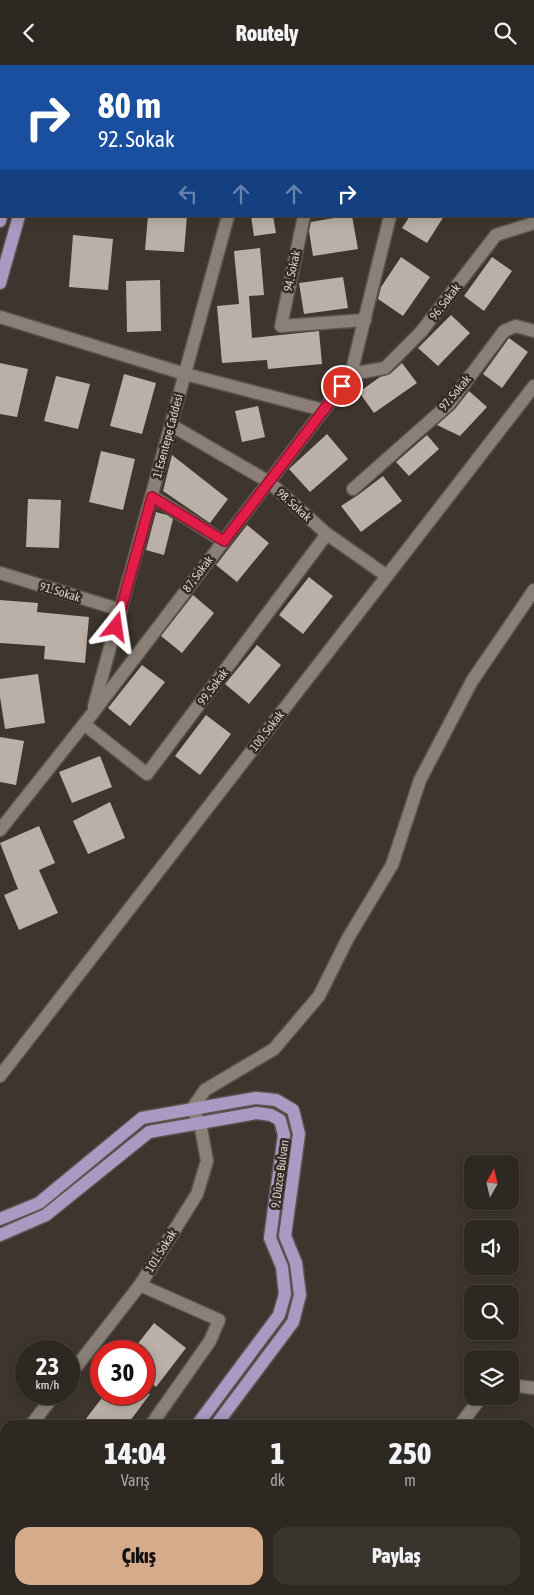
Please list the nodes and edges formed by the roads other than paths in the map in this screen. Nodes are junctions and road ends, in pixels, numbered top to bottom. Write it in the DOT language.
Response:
graph roads {
  1 [pos="18,217"];
  2 [pos="228,217"];
  3 [pos="304,217"];
  4 [pos="390,217"];
  5 [pos="534,223"];
  6 [pos="0,283"];
  7 [pos="0,317"];
  8 [pos="365,320"];
  9 [pos="534,331"];
  10 [pos="185,374"];
  11 [pos="351,374"];
  12 [pos="534,386"];
  13 [pos="323,410"];
  14 [pos="171,425"];
  15 [pos="269,482"];
  16 [pos="353,489"];
  17 [pos="152,497"];
  18 [pos="327,534"];
  19 [pos="224,541"];
  20 [pos="0,573"];
  21 [pos="387,576"];
  22 [pos="534,590"];
  23 [pos="120,610"];
  24 [pos="92,714"];
  25 [pos="84,725"];
  26 [pos="0,830"];
  27 [pos="0,1076"];
  28 [pos="192,1109"];
  29 [pos="200,1123"];
  30 [pos="0,1219"];
  31 [pos="0,1235"];
  32 [pos="140,1285"];
  33 [pos="80,1362"];
  34 [pos="519,1386"];
  35 [pos="534,1388"];
  36 [pos="46,1405"];
  37 [pos="475,1405"];
  38 [pos="35,1420"];
  39 [pos="155,1420"];
  40 [pos="202,1420"];
  41 [pos="220,1420"];
  42 [pos="464,1420"];
  1 -- 6 [label="main road"];
  2 -- 10 [label="street, 1. Esentepe Caddesi"];
  3 -- 8 [label="street, 94. Sokak"];
  4 -- 8 [label="street, 87. Sokak"];
  5 -- 11 [label="street, 96. Sokak"];
  7 -- 10 [label="street"];
  8 -- 11 [label="street, 87. Sokak"];
  9 -- 16 [label="street, 97. Sokak"];
  10 -- 13 [label="street"];
  10 -- 14 [label="street, 1. Esentepe Caddesi"];
  11 -- 13 [label="street, 87. Sokak"];
  12 -- 21 [label="street, 100. Sokak"];
  13 -- 15 [label="street, 87. Sokak"];
  14 -- 15 [label="street, 98. Sokak"];
  14 -- 17 [label="street, 1. Esentepe Caddesi"];
  15 -- 18 [label="street, 98. Sokak"];
  15 -- 19 [label="street, 87. Sokak"];
  17 -- 19 [label="street"];
  17 -- 23 [label="street, 1. Esentepe Caddesi"];
  18 -- 21 [label="street, 98. Sokak"];
  18 -- 25 [label="street, 99. Sokak"];
  19 -- 24 [label="street, 87. Sokak"];
  20 -- 23 [label="street, 91. Sokak"];
  21 -- 27 [label="street, 100. Sokak"];
  22 -- 28 [label="street"];
  23 -- 24 [label="street, 1. Esentepe Caddesi"];
  24 -- 25 [label="street, 87. Sokak"];
  25 -- 26 [label="street, 87. Sokak"];
  28 -- 29 [label="street, 101. Sokak"];
  28 -- 30 [label="main road, 9. Düzce Bulvarı"];
  28 -- 41 [label="main road, 9. Düzce Bulvarı"];
  29 -- 31 [label="main road, 9. Düzce Bulvarı"];
  29 -- 32 [label="street, 101. Sokak"];
  29 -- 40 [label="main road, 9. Düzce Bulvarı"];
  32 -- 33 [label="street, 101. Sokak"];
  32 -- 39 [label="street"];
  34 -- 35 [label="street"];
  36 -- 38 [label="street"];
  37 -- 42 [label="street"];
}
